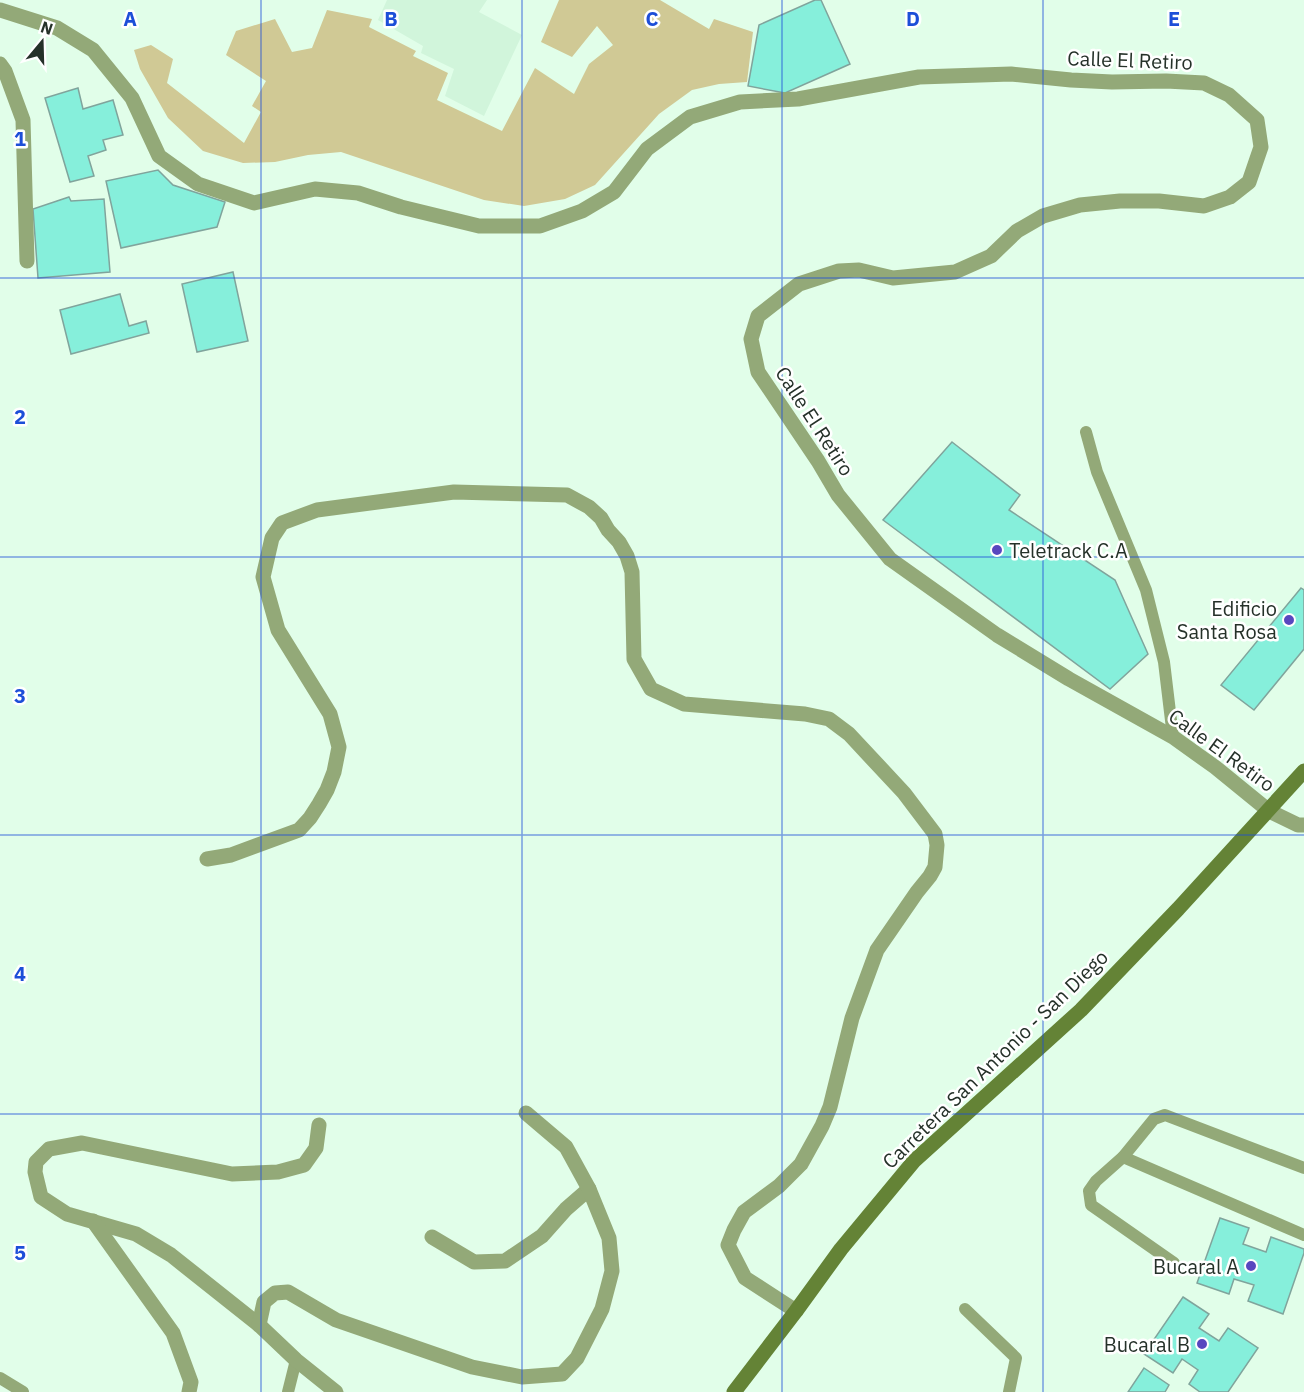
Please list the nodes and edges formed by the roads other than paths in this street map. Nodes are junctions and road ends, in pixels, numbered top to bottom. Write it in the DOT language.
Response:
graph roads {
  1 [pos="0,10"];
  2 [pos="0,64"];
  3 [pos="27,261"];
  4 [pos="1086,432"];
  5 [pos="1173,737"];
  6 [pos="1304,772"];
  7 [pos="1269,811"];
  8 [pos="1304,825"];
  9 [pos="207,859"];
  10 [pos="526,1113"];
  11 [pos="319,1125"];
  12 [pos="1123,1157"];
  13 [pos="1304,1168"];
  14 [pos="590,1189"];
  15 [pos="93,1221"];
  16 [pos="1304,1235"];
  17 [pos="432,1238"];
  18 [pos="1174,1263"];
  19 [pos="965,1310"];
  20 [pos="796,1311"];
  21 [pos="259,1325"];
  22 [pos="296,1360"];
  23 [pos="0,1378"];
  24 [pos="23,1392"];
  25 [pos="189,1392"];
  26 [pos="288,1392"];
  27 [pos="336,1392"];
  28 [pos="734,1392"];
  29 [pos="1009,1392"];
  1 -- 5 [label="street, Calle El Retiro"];
  2 -- 3 [label="street"];
  4 -- 5 [label="lane"];
  5 -- 7 [label="street, Calle El Retiro"];
  6 -- 7 [label="street, Carretera San Antonio - San Diego"];
  7 -- 8 [label="street, Calle El Retiro"];
  7 -- 20 [label="street, Carretera San Antonio - San Diego"];
  9 -- 20 [label="street"];
  10 -- 14 [label="street"];
  11 -- 15 [label="street"];
  12 -- 13 [label="lane"];
  12 -- 16 [label="lane"];
  12 -- 18 [label="lane"];
  14 -- 17 [label="street"];
  14 -- 21 [label="street"];
  15 -- 21 [label="street"];
  15 -- 25 [label="street"];
  19 -- 29 [label="lane"];
  20 -- 28 [label="street, Carretera San Antonio - San Diego"];
  21 -- 22 [label="street"];
  22 -- 26 [label="lane"];
  22 -- 27 [label="street"];
  23 -- 24 [label="lane"];
}
